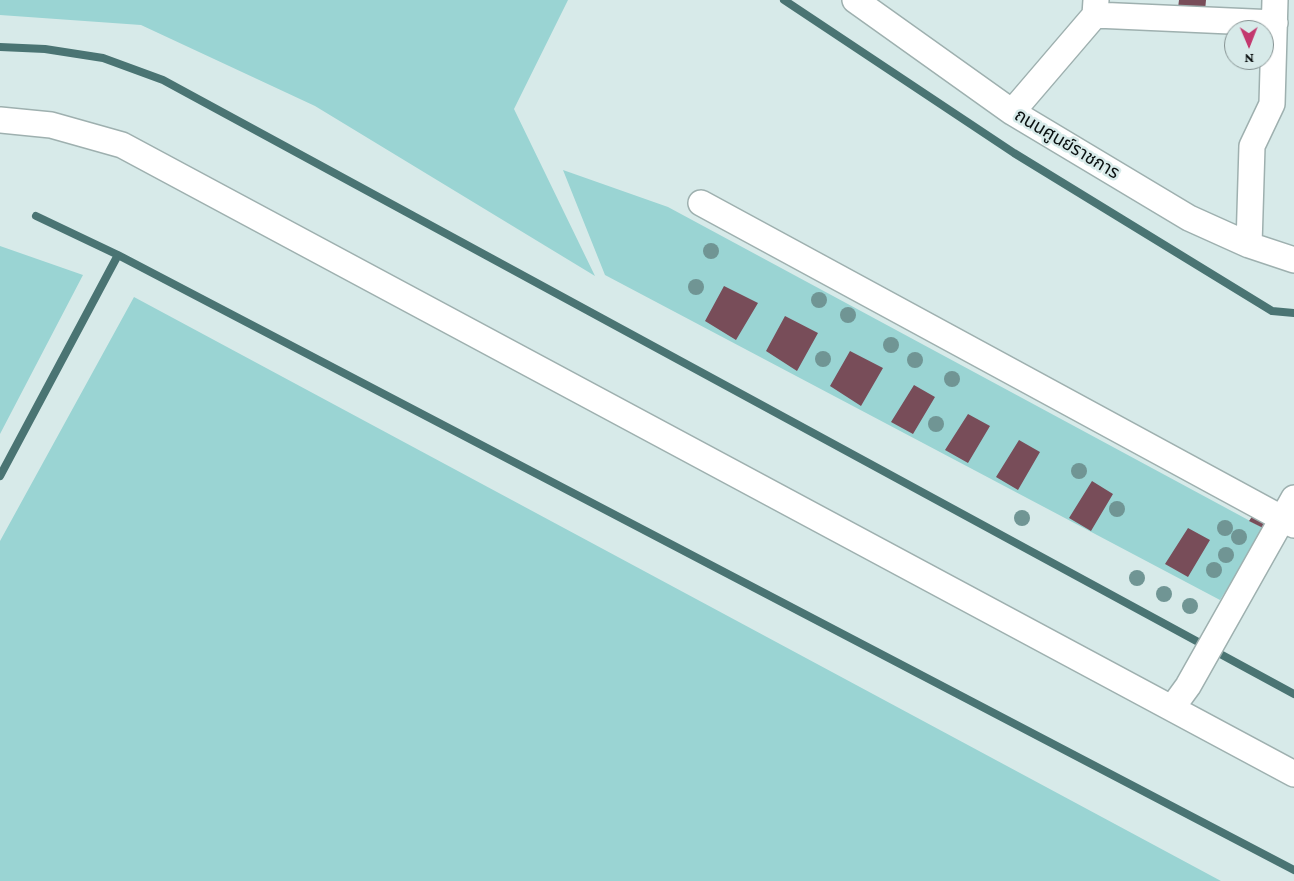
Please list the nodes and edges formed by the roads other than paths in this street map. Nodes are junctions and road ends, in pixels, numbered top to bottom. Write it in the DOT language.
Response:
graph roads {
  1 [pos="855,0"];
  2 [pos="1096,7"];
  3 [pos="1275,12"];
  4 [pos="1012,112"];
  5 [pos="0,120"];
  6 [pos="701,203"];
  7 [pos="1249,245"];
  8 [pos="1294,260"];
  9 [pos="1291,514"];
  10 [pos="1172,708"];
  11 [pos="1294,774"];
  1 -- 4 [label="street, ถนนศูนย์ราชการ"];
  2 -- 3 [label="street"];
  2 -- 4 [label="street"];
  3 -- 7 [label="street"];
  4 -- 7 [label="street, ถนนศูนย์ราชการ"];
  5 -- 10 [label="street"];
  6 -- 9 [label="street"];
  7 -- 8 [label="street, ถนนศูนย์ราชการ"];
  9 -- 10 [label="street"];
  10 -- 11 [label="street"];
}
